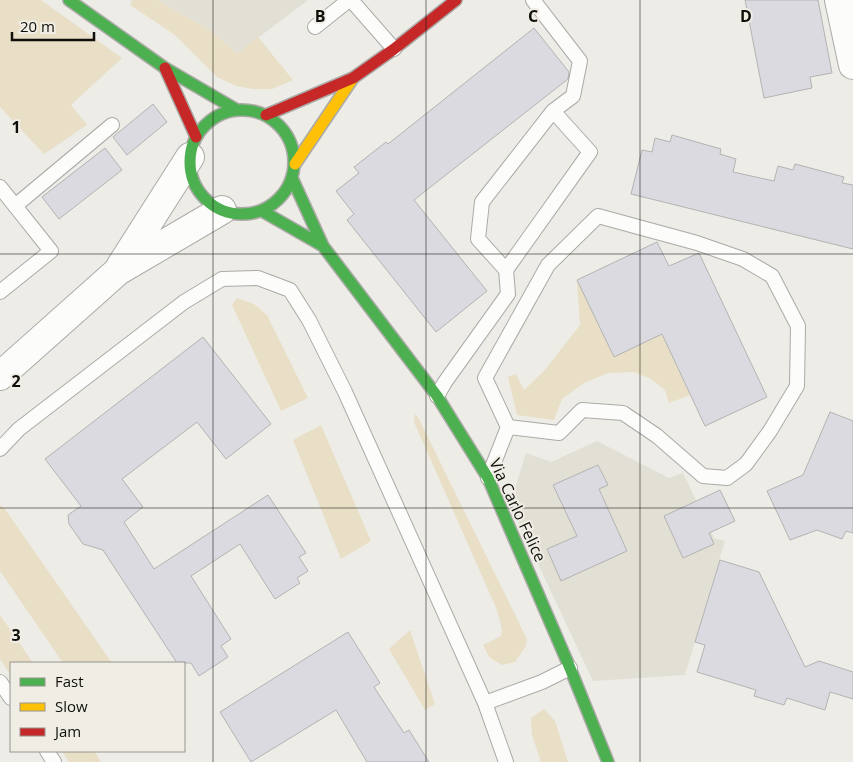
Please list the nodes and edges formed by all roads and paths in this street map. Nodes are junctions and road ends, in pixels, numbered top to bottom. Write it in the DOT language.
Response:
graph roads {
  1 [pos="69,0"];
  2 [pos="350,0"];
  3 [pos="456,0"];
  4 [pos="534,0"];
  5 [pos="839,0"];
  6 [pos="315,27"];
  7 [pos="394,49"];
  8 [pos="853,65"];
  9 [pos="165,68"];
  10 [pos="353,78"];
  11 [pos="237,110"];
  12 [pos="553,111"];
  13 [pos="266,115"];
  14 [pos="112,126"];
  15 [pos="193,147"];
  16 [pos="295,164"];
  17 [pos="292,178"];
  18 [pos="0,187"];
  19 [pos="15,206"];
  20 [pos="222,210"];
  21 [pos="262,211"];
  22 [pos="323,246"];
  23 [pos="506,270"];
  24 [pos="118,271"];
  25 [pos="0,292"];
  26 [pos="0,376"];
  27 [pos="438,396"];
  28 [pos="508,427"];
  29 [pos="0,449"];
  30 [pos="488,478"];
  31 [pos="570,668"];
  32 [pos="0,682"];
  33 [pos="10,697"];
  34 [pos="485,703"];
  35 [pos="506,762"];
  36 [pos="608,762"];
  1 -- 9 [label="main road"];
  2 -- 6 [label="lane"];
  2 -- 7 [label="lane"];
  3 -- 7 [label="main road"];
  4 -- 12 [label="lane"];
  5 -- 8 [label="street"];
  7 -- 10 [label="main road"];
  9 -- 11 [label="main road"];
  9 -- 15 [label="main road"];
  10 -- 13 [label="main road"];
  10 -- 16 [label="main road"];
  11 -- 13 [label="main road"];
  11 -- 15 [label="main road"];
  12 -- 23 [label="lane"];
  12 -- 23 [label="lane"];
  13 -- 16 [label="main road"];
  14 -- 19 [label="lane"];
  15 -- 20 [label="main road"];
  15 -- 24 [label="street"];
  16 -- 17 [label="main road"];
  17 -- 21 [label="main road"];
  17 -- 22 [label="main road, Via Carlo Felice"];
  18 -- 19 [label="lane"];
  19 -- 25 [label="lane"];
  20 -- 21 [label="main road"];
  20 -- 24 [label="street"];
  21 -- 22 [label="main road, Via Carlo Felice"];
  22 -- 27 [label="main road, Via Carlo Felice"];
  23 -- 27 [label="lane"];
  24 -- 26 [label="street"];
  27 -- 30 [label="main road, Via Carlo Felice"];
  28 -- 28 [label="lane"];
  28 -- 30 [label="lane"];
  29 -- 34 [label="lane"];
  30 -- 31 [label="main road, Via Carlo Felice"];
  31 -- 34 [label="lane"];
  31 -- 36 [label="main road, Via Carlo Felice"];
  32 -- 33 [label="lane"];
  34 -- 35 [label="lane"];
}
